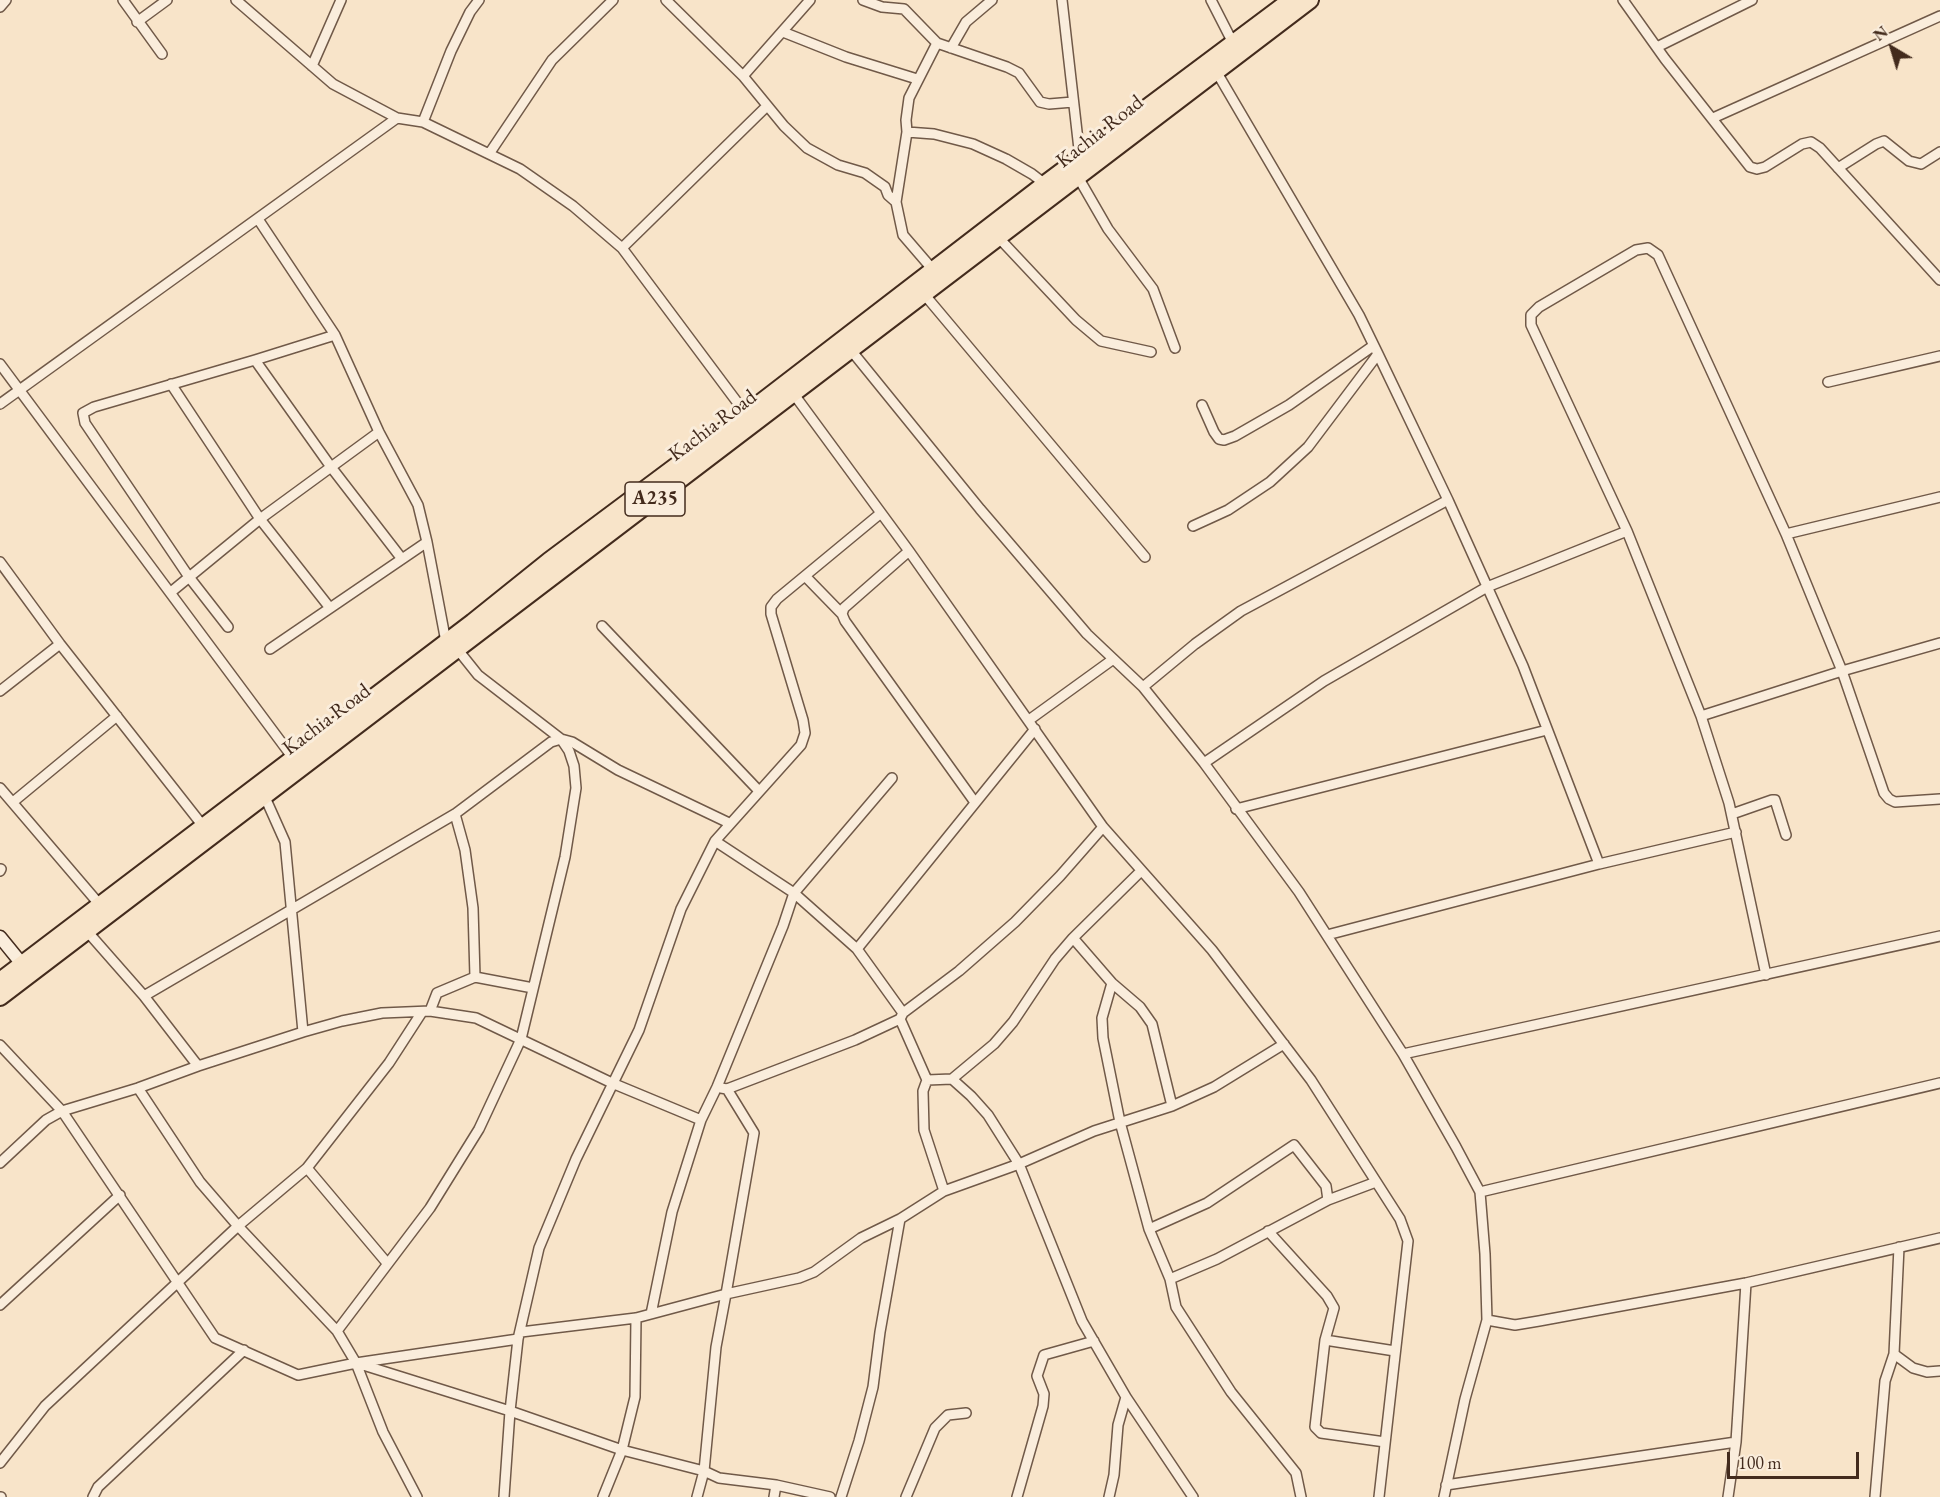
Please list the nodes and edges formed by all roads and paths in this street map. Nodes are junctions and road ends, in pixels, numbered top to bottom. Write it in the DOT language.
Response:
graph roads {
  1 [pos="6,0"];
  2 [pos="123,0"];
  3 [pos="167,0"];
  4 [pos="341,0"];
  5 [pos="479,0"];
  6 [pos="613,0"];
  7 [pos="666,0"];
  8 [pos="810,0"];
  9 [pos="863,0"];
  10 [pos="992,0"];
  11 [pos="1062,0"];
  12 [pos="1211,0"];
  13 [pos="1310,0"];
  14 [pos="1623,0"];
  15 [pos="1752,0"];
  16 [pos="242,2"];
  17 [pos="1285,2"];
  18 [pos="0,8"];
  19 [pos="1940,16"];
  20 [pos="137,22"];
  21 [pos="783,32"];
  22 [pos="937,43"];
  23 [pos="1233,43"];
  24 [pos="1657,47"];
  25 [pos="951,48"];
  26 [pos="162,54"];
  27 [pos="312,66"];
  28 [pos="1216,71"];
  29 [pos="743,76"];
  30 [pos="917,79"];
  31 [pos="1073,102"];
  32 [pos="766,106"];
  33 [pos="397,118"];
  34 [pos="1713,118"];
  35 [pos="423,122"];
  36 [pos="908,132"];
  37 [pos="1940,152"];
  38 [pos="489,154"];
  39 [pos="1080,158"];
  40 [pos="1838,168"];
  41 [pos="1078,177"];
  42 [pos="1045,184"];
  43 [pos="896,202"];
  44 [pos="258,219"];
  45 [pos="998,237"];
  46 [pos="622,248"];
  47 [pos="934,271"];
  48 [pos="1940,280"];
  49 [pos="924,294"];
  50 [pos="335,334"];
  51 [pos="1175,348"];
  52 [pos="850,349"];
  53 [pos="1375,350"];
  54 [pos="1151,352"];
  55 [pos="1940,356"];
  56 [pos="255,360"];
  57 [pos="0,364"];
  58 [pos="1828,382"];
  59 [pos="171,384"];
  60 [pos="19,390"];
  61 [pos="793,393"];
  62 [pos="0,404"];
  63 [pos="1202,405"];
  64 [pos="746,414"];
  65 [pos="380,432"];
  66 [pos="331,467"];
  67 [pos="1940,497"];
  68 [pos="1448,500"];
  69 [pos="881,513"];
  70 [pos="260,519"];
  71 [pos="1193,526"];
  72 [pos="1628,531"];
  73 [pos="1786,534"];
  74 [pos="427,542"];
  75 [pos="909,551"];
  76 [pos="1145,557"];
  77 [pos="402,560"];
  78 [pos="0,562"];
  79 [pos="805,576"];
  80 [pos="189,577"];
  81 [pos="1487,587"];
  82 [pos="171,592"];
  83 [pos="330,608"];
  84 [pos="842,614"];
  85 [pos="602,626"];
  86 [pos="228,627"];
  87 [pos="477,627"];
  88 [pos="1940,643"];
  89 [pos="60,644"];
  90 [pos="452,646"];
  91 [pos="270,649"];
  92 [pos="1112,660"];
  93 [pos="1842,671"];
  94 [pos="1143,687"];
  95 [pos="0,691"];
  96 [pos="117,716"];
  97 [pos="1701,717"];
  98 [pos="1032,724"];
  99 [pos="1547,730"];
  100 [pos="561,739"];
  101 [pos="293,758"];
  102 [pos="1204,763"];
  103 [pos="892,778"];
  104 [pos="0,788"];
  105 [pos="759,791"];
  106 [pos="264,795"];
  107 [pos="1940,799"];
  108 [pos="974,801"];
  109 [pos="13,802"];
  110 [pos="1236,809"];
  111 [pos="455,814"];
  112 [pos="1732,814"];
  113 [pos="729,823"];
  114 [pos="203,826"];
  115 [pos="1103,827"];
  116 [pos="1736,832"];
  117 [pos="1786,835"];
  118 [pos="715,841"];
  119 [pos="1599,864"];
  120 [pos="1141,871"];
  121 [pos="794,893"];
  122 [pos="100,904"];
  123 [pos="290,909"];
  124 [pos="86,930"];
  125 [pos="1327,935"];
  126 [pos="1940,936"];
  127 [pos="0,937"];
  128 [pos="1073,938"];
  129 [pos="857,950"];
  130 [pos="22,964"];
  131 [pos="1766,975"];
  132 [pos="475,977"];
  133 [pos="0,981"];
  134 [pos="1113,983"];
  135 [pos="533,988"];
  136 [pos="0,996"];
  137 [pos="144,996"];
  138 [pos="426,1012"];
  139 [pos="901,1016"];
  140 [pos="303,1032"];
  141 [pos="521,1039"];
  142 [pos="1284,1044"];
  143 [pos="0,1045"];
  144 [pos="1403,1054"];
  145 [pos="198,1066"];
  146 [pos="952,1079"];
  147 [pos="927,1080"];
  148 [pos="612,1083"];
  149 [pos="1940,1083"];
  150 [pos="138,1088"];
  151 [pos="722,1088"];
  152 [pos="1172,1106"];
  153 [pos="62,1111"];
  154 [pos="701,1120"];
  155 [pos="1120,1122"];
  156 [pos="0,1163"];
  157 [pos="1019,1164"];
  158 [pos="307,1168"];
  159 [pos="1376,1182"];
  160 [pos="944,1191"];
  161 [pos="1480,1192"];
  162 [pos="120,1195"];
  163 [pos="1328,1200"];
  164 [pos="900,1219"];
  165 [pos="238,1227"];
  166 [pos="1149,1229"];
  167 [pos="1268,1231"];
  168 [pos="1940,1238"];
  169 [pos="1899,1247"];
  170 [pos="387,1263"];
  171 [pos="1170,1279"];
  172 [pos="178,1281"];
  173 [pos="1746,1283"];
  174 [pos="726,1294"];
  175 [pos="0,1305"];
  176 [pos="651,1314"];
  177 [pos="636,1318"];
  178 [pos="1487,1320"];
  179 [pos="337,1330"];
  180 [pos="519,1336"];
  181 [pos="1325,1340"];
  182 [pos="1094,1341"];
  183 [pos="244,1350"];
  184 [pos="1395,1351"];
  185 [pos="1894,1354"];
  186 [pos="356,1363"];
  187 [pos="1940,1371"];
  188 [pos="1126,1397"];
  189 [pos="510,1411"];
  190 [pos="966,1413"];
  191 [pos="1385,1442"];
  192 [pos="1736,1443"];
  193 [pos="622,1450"];
  194 [pos="0,1463"];
  195 [pos="704,1471"];
  196 [pos="776,1485"];
  197 [pos="1446,1485"];
  198 [pos="93,1497"];
  199 [pos="417,1497"];
  200 [pos="504,1497"];
  201 [pos="603,1497"];
  202 [pos="697,1497"];
  203 [pos="774,1497"];
  204 [pos="830,1497"];
  205 [pos="841,1497"];
  206 [pos="906,1497"];
  207 [pos="1017,1497"];
  208 [pos="1109,1497"];
  209 [pos="1193,1497"];
  210 [pos="1301,1497"];
  211 [pos="1379,1497"];
  212 [pos="1444,1497"];
  213 [pos="1728,1497"];
  214 [pos="1875,1497"];
  1 -- 18 [label="street"];
  2 -- 20 [label="street"];
  3 -- 20 [label="street"];
  4 -- 27 [label="street"];
  5 -- 35 [label="street"];
  6 -- 38 [label="street"];
  7 -- 29 [label="street"];
  8 -- 21 [label="street"];
  9 -- 22 [label="street"];
  10 -- 25 [label="street"];
  11 -- 31 [label="street"];
  12 -- 23 [label="street"];
  13 -- 28 [label="highway, Kachia Road / A235"];
  14 -- 24 [label="street"];
  15 -- 24 [label="street"];
  16 -- 27 [label="street"];
  17 -- 23 [label="highway, Kachia Road / A235"];
  19 -- 34 [label="street"];
  20 -- 26 [label="street"];
  21 -- 29 [label="street"];
  21 -- 30 [label="street"];
  22 -- 25 [label="street"];
  22 -- 30 [label="street"];
  23 -- 39 [label="highway, Kachia Road / A235"];
  24 -- 34 [label="street"];
  25 -- 31 [label="street"];
  27 -- 33 [label="street"];
  28 -- 41 [label="highway, Kachia Road / A235"];
  28 -- 53 [label="street"];
  29 -- 32 [label="street"];
  30 -- 36 [label="street"];
  31 -- 39 [label="street"];
  32 -- 43 [label="street"];
  32 -- 46 [label="street"];
  33 -- 35 [label="street"];
  33 -- 44 [label="street"];
  34 -- 40 [label="street"];
  35 -- 38 [label="street"];
  36 -- 42 [label="street"];
  36 -- 43 [label="street"];
  37 -- 40 [label="street"];
  38 -- 46 [label="street"];
  39 -- 42 [label="highway, Kachia Road / A235"];
  40 -- 48 [label="street"];
  41 -- 45 [label="highway, Kachia Road / A235"];
  41 -- 51 [label="street"];
  42 -- 47 [label="highway, Kachia Road / A235"];
  43 -- 47 [label="street"];
  44 -- 50 [label="street"];
  44 -- 60 [label="street"];
  45 -- 49 [label="highway, Kachia Road / A235"];
  45 -- 54 [label="street"];
  46 -- 64 [label="street"];
  47 -- 64 [label="highway, Kachia Road / A235"];
  49 -- 52 [label="highway, Kachia Road / A235"];
  49 -- 76 [label="street"];
  50 -- 56 [label="street"];
  50 -- 65 [label="street"];
  52 -- 61 [label="highway, Kachia Road / A235"];
  52 -- 92 [label="street"];
  53 -- 63 [label="street"];
  53 -- 68 [label="street"];
  53 -- 71 [label="street"];
  55 -- 58 [label="street"];
  56 -- 59 [label="street"];
  56 -- 66 [label="street"];
  57 -- 60 [label="street"];
  59 -- 70 [label="street"];
  59 -- 80 [label="street"];
  60 -- 62 [label="street"];
  60 -- 82 [label="street"];
  61 -- 69 [label="street"];
  61 -- 87 [label="highway, Kachia Road / A235"];
  64 -- 87 [label="highway, Kachia Road / A235"];
  65 -- 66 [label="street"];
  65 -- 74 [label="street"];
  66 -- 70 [label="street"];
  66 -- 77 [label="street"];
  67 -- 73 [label="street"];
  68 -- 81 [label="street"];
  68 -- 94 [label="street"];
  69 -- 75 [label="street"];
  69 -- 79 [label="street"];
  70 -- 80 [label="street"];
  70 -- 83 [label="street"];
  72 -- 73 [label="street"];
  72 -- 81 [label="street"];
  72 -- 97 [label="street"];
  73 -- 93 [label="street"];
  74 -- 77 [label="street"];
  74 -- 90 [label="street"];
  75 -- 84 [label="street"];
  75 -- 98 [label="street"];
  77 -- 83 [label="street"];
  78 -- 89 [label="street"];
  79 -- 84 [label="street"];
  79 -- 105 [label="street"];
  80 -- 82 [label="street"];
  80 -- 86 [label="street"];
  81 -- 99 [label="street"];
  81 -- 102 [label="street"];
  82 -- 101 [label="street"];
  83 -- 91 [label="street"];
  84 -- 108 [label="street"];
  85 -- 105 [label="street"];
  87 -- 90 [label="highway, Kachia Road / A235"];
  88 -- 93 [label="street"];
  89 -- 95 [label="street"];
  89 -- 96 [label="street"];
  90 -- 100 [label="street"];
  90 -- 101 [label="highway, Kachia Road / A235"];
  90 -- 106 [label="highway, Kachia Road / A235"];
  92 -- 94 [label="street"];
  92 -- 98 [label="street"];
  93 -- 97 [label="street"];
  93 -- 107 [label="street"];
  94 -- 102 [label="street"];
  96 -- 109 [label="street"];
  96 -- 114 [label="street"];
  97 -- 112 [label="street"];
  98 -- 108 [label="street"];
  98 -- 115 [label="street"];
  99 -- 110 [label="street"];
  99 -- 119 [label="street"];
  100 -- 111 [label="street"];
  100 -- 113 [label="street"];
  100 -- 135 [label="street"];
  101 -- 114 [label="highway, Kachia Road / A235"];
  102 -- 110 [label="street"];
  103 -- 121 [label="street"];
  104 -- 109 [label="street"];
  105 -- 113 [label="street"];
  106 -- 123 [label="street"];
  106 -- 124 [label="highway, Kachia Road / A235"];
  108 -- 129 [label="street"];
  109 -- 122 [label="street"];
  110 -- 125 [label="street"];
  111 -- 123 [label="street"];
  111 -- 132 [label="street"];
  112 -- 116 [label="street"];
  112 -- 117 [label="street"];
  113 -- 118 [label="street"];
  114 -- 122 [label="highway, Kachia Road / A235"];
  115 -- 120 [label="street"];
  115 -- 139 [label="street"];
  116 -- 119 [label="street"];
  116 -- 131 [label="street"];
  118 -- 121 [label="street"];
  118 -- 148 [label="street"];
  119 -- 125 [label="street"];
  120 -- 128 [label="street"];
  120 -- 142 [label="street"];
  121 -- 129 [label="street"];
  121 -- 151 [label="street"];
  122 -- 130 [label="highway, Kachia Road / A235"];
  123 -- 137 [label="street"];
  123 -- 140 [label="street"];
  124 -- 136 [label="highway, Kachia Road / A235"];
  124 -- 137 [label="street"];
  125 -- 144 [label="street"];
  126 -- 131 [label="street"];
  127 -- 130 [label="street"];
  128 -- 134 [label="street"];
  128 -- 146 [label="street"];
  129 -- 139 [label="street"];
  130 -- 133 [label="highway, Kachia Road / A235"];
  131 -- 144 [label="street"];
  132 -- 135 [label="street"];
  132 -- 138 [label="street"];
  134 -- 152 [label="street"];
  134 -- 155 [label="street"];
  135 -- 141 [label="street"];
  137 -- 145 [label="street"];
  138 -- 140 [label="street"];
  138 -- 141 [label="street"];
  138 -- 158 [label="street"];
  139 -- 147 [label="street"];
  139 -- 151 [label="street"];
  140 -- 145 [label="street"];
  141 -- 148 [label="street"];
  141 -- 170 [label="street"];
  142 -- 152 [label="street"];
  142 -- 159 [label="street"];
  143 -- 153 [label="street"];
  144 -- 161 [label="street"];
  145 -- 150 [label="street"];
  146 -- 147 [label="street"];
  146 -- 157 [label="street"];
  147 -- 160 [label="street"];
  148 -- 154 [label="street"];
  148 -- 180 [label="street"];
  149 -- 161 [label="street"];
  150 -- 153 [label="street"];
  150 -- 165 [label="street"];
  151 -- 154 [label="street"];
  151 -- 174 [label="street"];
  152 -- 155 [label="street"];
  153 -- 156 [label="street"];
  153 -- 162 [label="street"];
  154 -- 176 [label="street"];
  155 -- 157 [label="street"];
  155 -- 166 [label="street"];
  157 -- 160 [label="street"];
  157 -- 182 [label="street"];
  158 -- 165 [label="street"];
  158 -- 170 [label="street"];
  159 -- 163 [label="street"];
  159 -- 184 [label="street"];
  160 -- 164 [label="street"];
  161 -- 178 [label="street"];
  162 -- 172 [label="street"];
  162 -- 175 [label="street"];
  163 -- 166 [label="street"];
  163 -- 167 [label="street"];
  164 -- 174 [label="street"];
  164 -- 205 [label="street"];
  165 -- 172 [label="street"];
  165 -- 179 [label="street"];
  166 -- 171 [label="street"];
  167 -- 171 [label="street"];
  167 -- 181 [label="street"];
  168 -- 169 [label="street"];
  169 -- 173 [label="street"];
  169 -- 185 [label="street"];
  170 -- 179 [label="street"];
  171 -- 210 [label="street"];
  172 -- 183 [label="street"];
  172 -- 194 [label="street"];
  173 -- 178 [label="street"];
  173 -- 192 [label="street"];
  174 -- 176 [label="street"];
  174 -- 195 [label="street"];
  176 -- 177 [label="street"];
  177 -- 180 [label="street"];
  177 -- 193 [label="street"];
  178 -- 197 [label="street"];
  179 -- 186 [label="street"];
  180 -- 186 [label="street"];
  180 -- 189 [label="street"];
  181 -- 184 [label="street"];
  181 -- 191 [label="street"];
  182 -- 188 [label="street"];
  182 -- 207 [label="street"];
  183 -- 186 [label="street"];
  183 -- 198 [label="street"];
  184 -- 191 [label="street"];
  185 -- 187 [label="street"];
  185 -- 214 [label="street"];
  186 -- 189 [label="street"];
  186 -- 199 [label="street"];
  188 -- 208 [label="street"];
  188 -- 209 [label="street"];
  189 -- 193 [label="street"];
  189 -- 200 [label="street"];
  190 -- 206 [label="street"];
  191 -- 211 [label="street"];
  192 -- 197 [label="street"];
  192 -- 213 [label="street"];
  193 -- 195 [label="street"];
  193 -- 201 [label="street"];
  195 -- 196 [label="street"];
  195 -- 202 [label="street"];
  196 -- 203 [label="street"];
  196 -- 204 [label="street"];
  197 -- 212 [label="street"];
}
